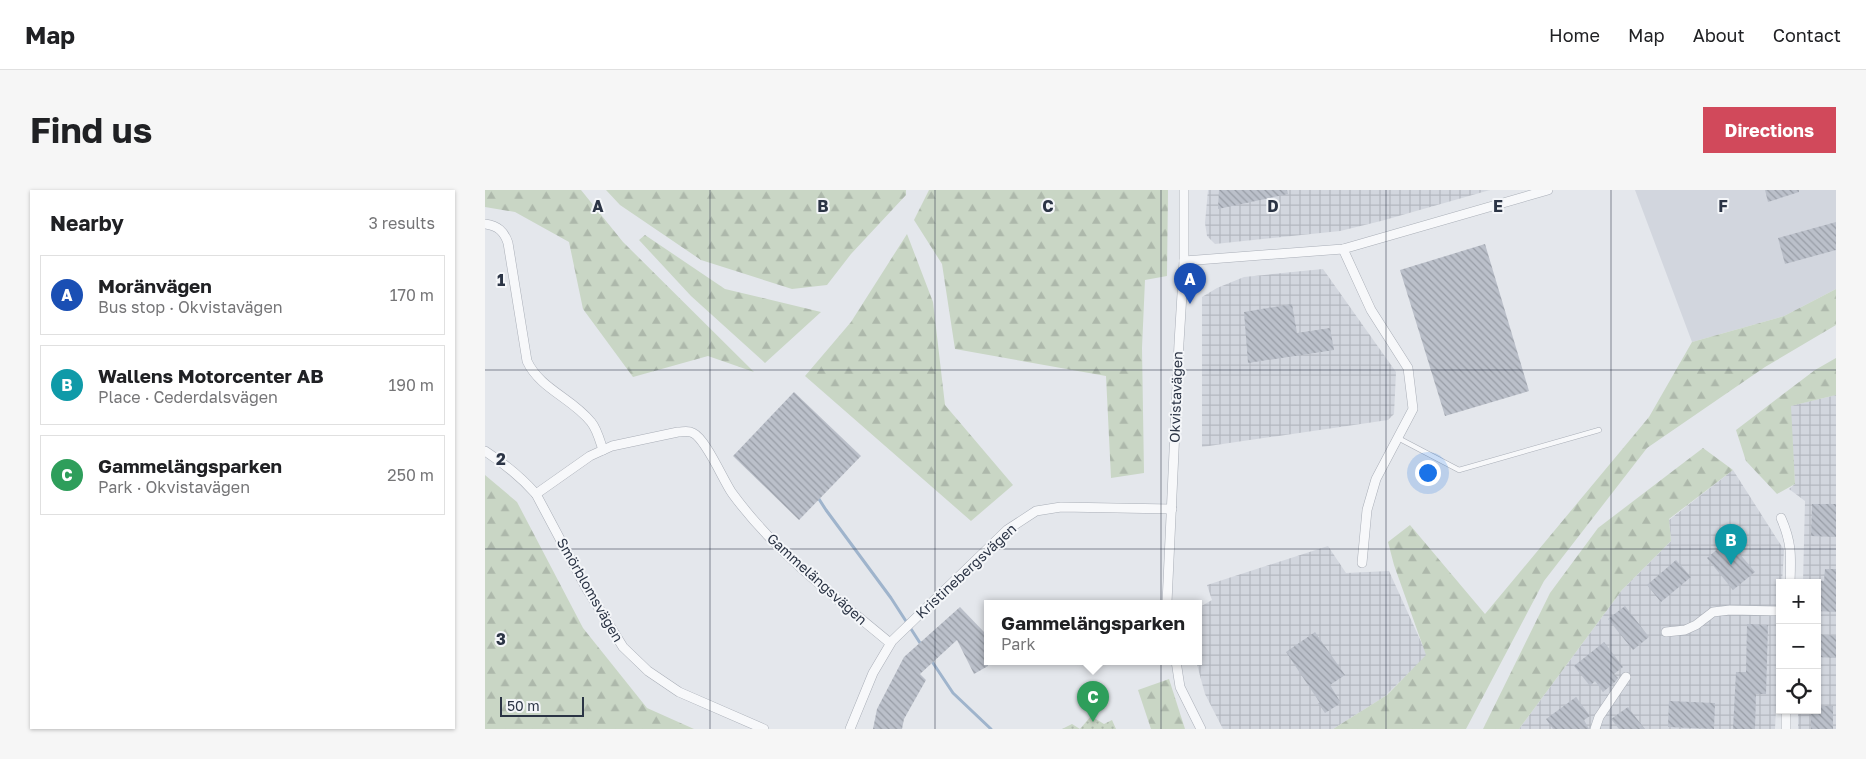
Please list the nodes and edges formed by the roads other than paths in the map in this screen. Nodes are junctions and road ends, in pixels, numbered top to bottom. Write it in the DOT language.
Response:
graph roads {
  1 [pos="1184,190"];
  2 [pos="1548,190"];
  3 [pos="485,224"];
  4 [pos="1343,248"];
  5 [pos="1184,260"];
  6 [pos="1599,430"];
  7 [pos="1398,438"];
  8 [pos="603,450"];
  9 [pos="485,451"];
  10 [pos="535,494"];
  11 [pos="1172,509"];
  12 [pos="1781,518"];
  13 [pos="1362,563"];
  14 [pos="1790,579"];
  15 [pos="1167,600"];
  16 [pos="1776,611"];
  17 [pos="1666,632"];
  18 [pos="890,643"];
  19 [pos="1177,665"];
  20 [pos="1626,677"];
  21 [pos="1786,714"];
  22 [pos="764,729"];
  23 [pos="850,729"];
  24 [pos="1201,729"];
  25 [pos="1595,729"];
  26 [pos="1786,729"];
  1 -- 5 [label="street, Okvistavägen"];
  2 -- 4 [label="street"];
  3 -- 8 [label="street"];
  4 -- 5 [label="street"];
  4 -- 7 [label="street"];
  5 -- 11 [label="street, Okvistavägen"];
  6 -- 7 [label="lane"];
  7 -- 13 [label="street"];
  8 -- 10 [label="street, Gammelängsvägen"];
  8 -- 18 [label="street, Gammelängsvägen"];
  9 -- 10 [label="street, Smörblomsvägen"];
  10 -- 22 [label="street, Smörblomsvägen"];
  11 -- 15 [label="street, Okvistavägen"];
  11 -- 18 [label="street, Kristinebergsvägen"];
  12 -- 14 [label="street"];
  16 -- 17 [label="street"];
  18 -- 23 [label="street, Kristinebergsvägen"];
  19 -- 24 [label="street"];
  20 -- 25 [label="street"];
  21 -- 26 [label="street"];
}
